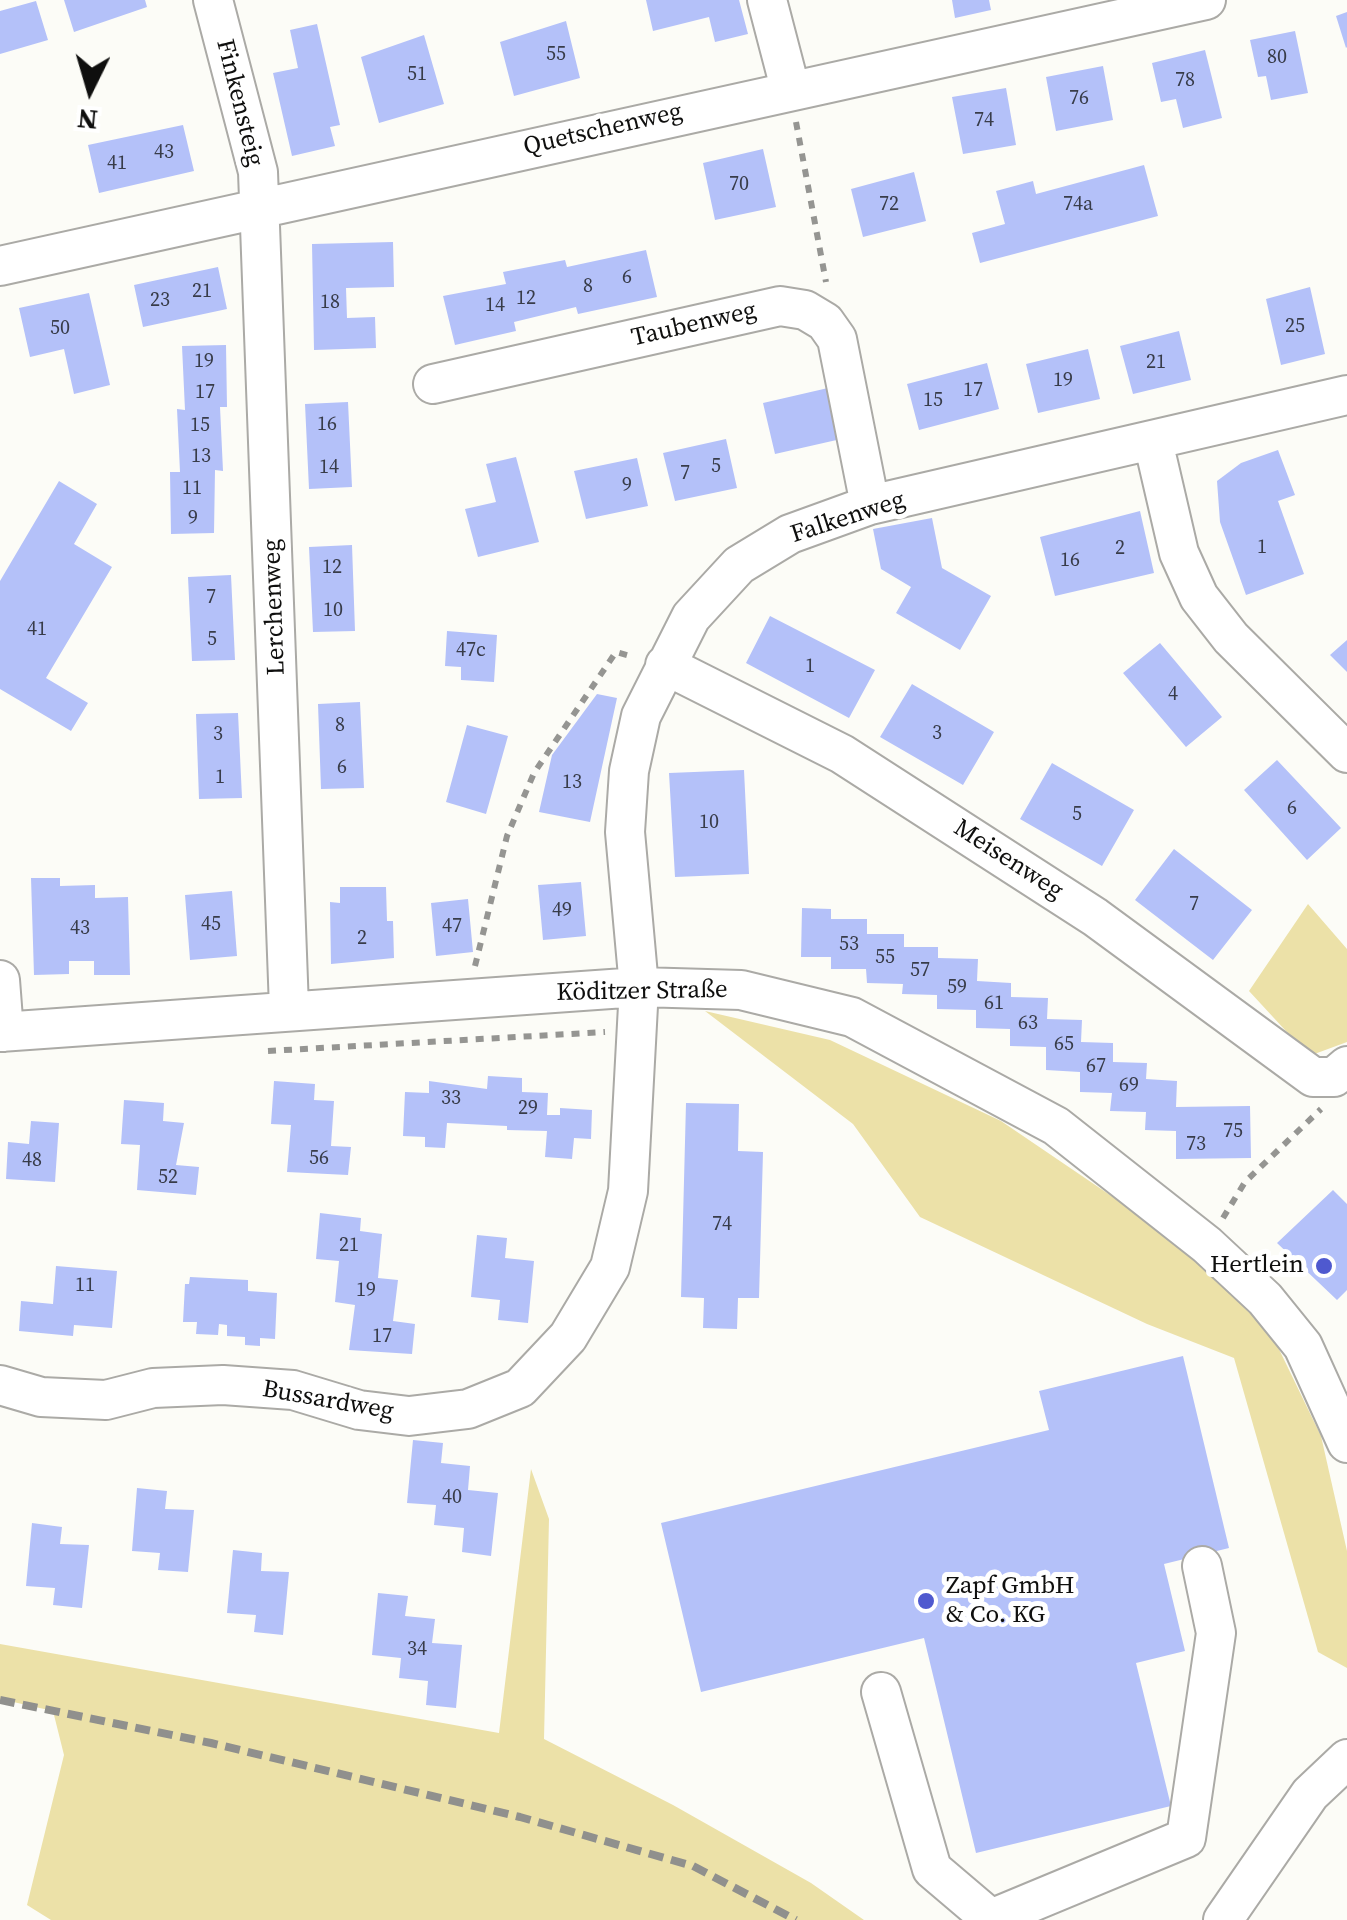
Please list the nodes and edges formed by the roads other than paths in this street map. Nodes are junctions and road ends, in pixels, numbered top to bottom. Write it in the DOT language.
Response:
graph roads {
  1 [pos="213,0"];
  2 [pos="767,0"];
  3 [pos="1206,0"];
  4 [pos="790,88"];
  5 [pos="258,206"];
  6 [pos="0,266"];
  7 [pos="434,384"];
  8 [pos="1347,396"];
  9 [pos="1154,442"];
  10 [pos="870,505"];
  11 [pos="664,665"];
  12 [pos="1347,753"];
  13 [pos="0,980"];
  14 [pos="639,987"];
  15 [pos="289,1008"];
  16 [pos="2,1032"];
  17 [pos="1340,1072"];
  18 [pos="0,1386"];
  19 [pos="1343,1418"];
  20 [pos="1202,1566"];
  21 [pos="881,1692"];
  22 [pos="1347,1759"];
  23 [pos="992,1920"];
  24 [pos="1223,1920"];
  1 -- 5 [label="street, Finkensteig"];
  2 -- 4 [label="street"];
  3 -- 4 [label="street, Quetschenweg"];
  4 -- 5 [label="street, Quetschenweg"];
  5 -- 6 [label="street, Quetschenweg"];
  5 -- 15 [label="street, Lerchenweg"];
  7 -- 10 [label="street, Taubenweg"];
  8 -- 9 [label="street, Falkenweg"];
  9 -- 10 [label="street, Falkenweg"];
  9 -- 12 [label="street"];
  10 -- 11 [label="street, Falkenweg"];
  11 -- 14 [label="street, Falkenweg"];
  11 -- 17 [label="street, Meisenweg"];
  13 -- 16 [label="street"];
  14 -- 15 [label="street, Köditzer Straße"];
  14 -- 18 [label="street, Bussardweg"];
  14 -- 19 [label="street, Köditzer Straße"];
  15 -- 16 [label="street, Köditzer Straße"];
  20 -- 23 [label="street"];
  21 -- 23 [label="street"];
  22 -- 24 [label="street"];
}
